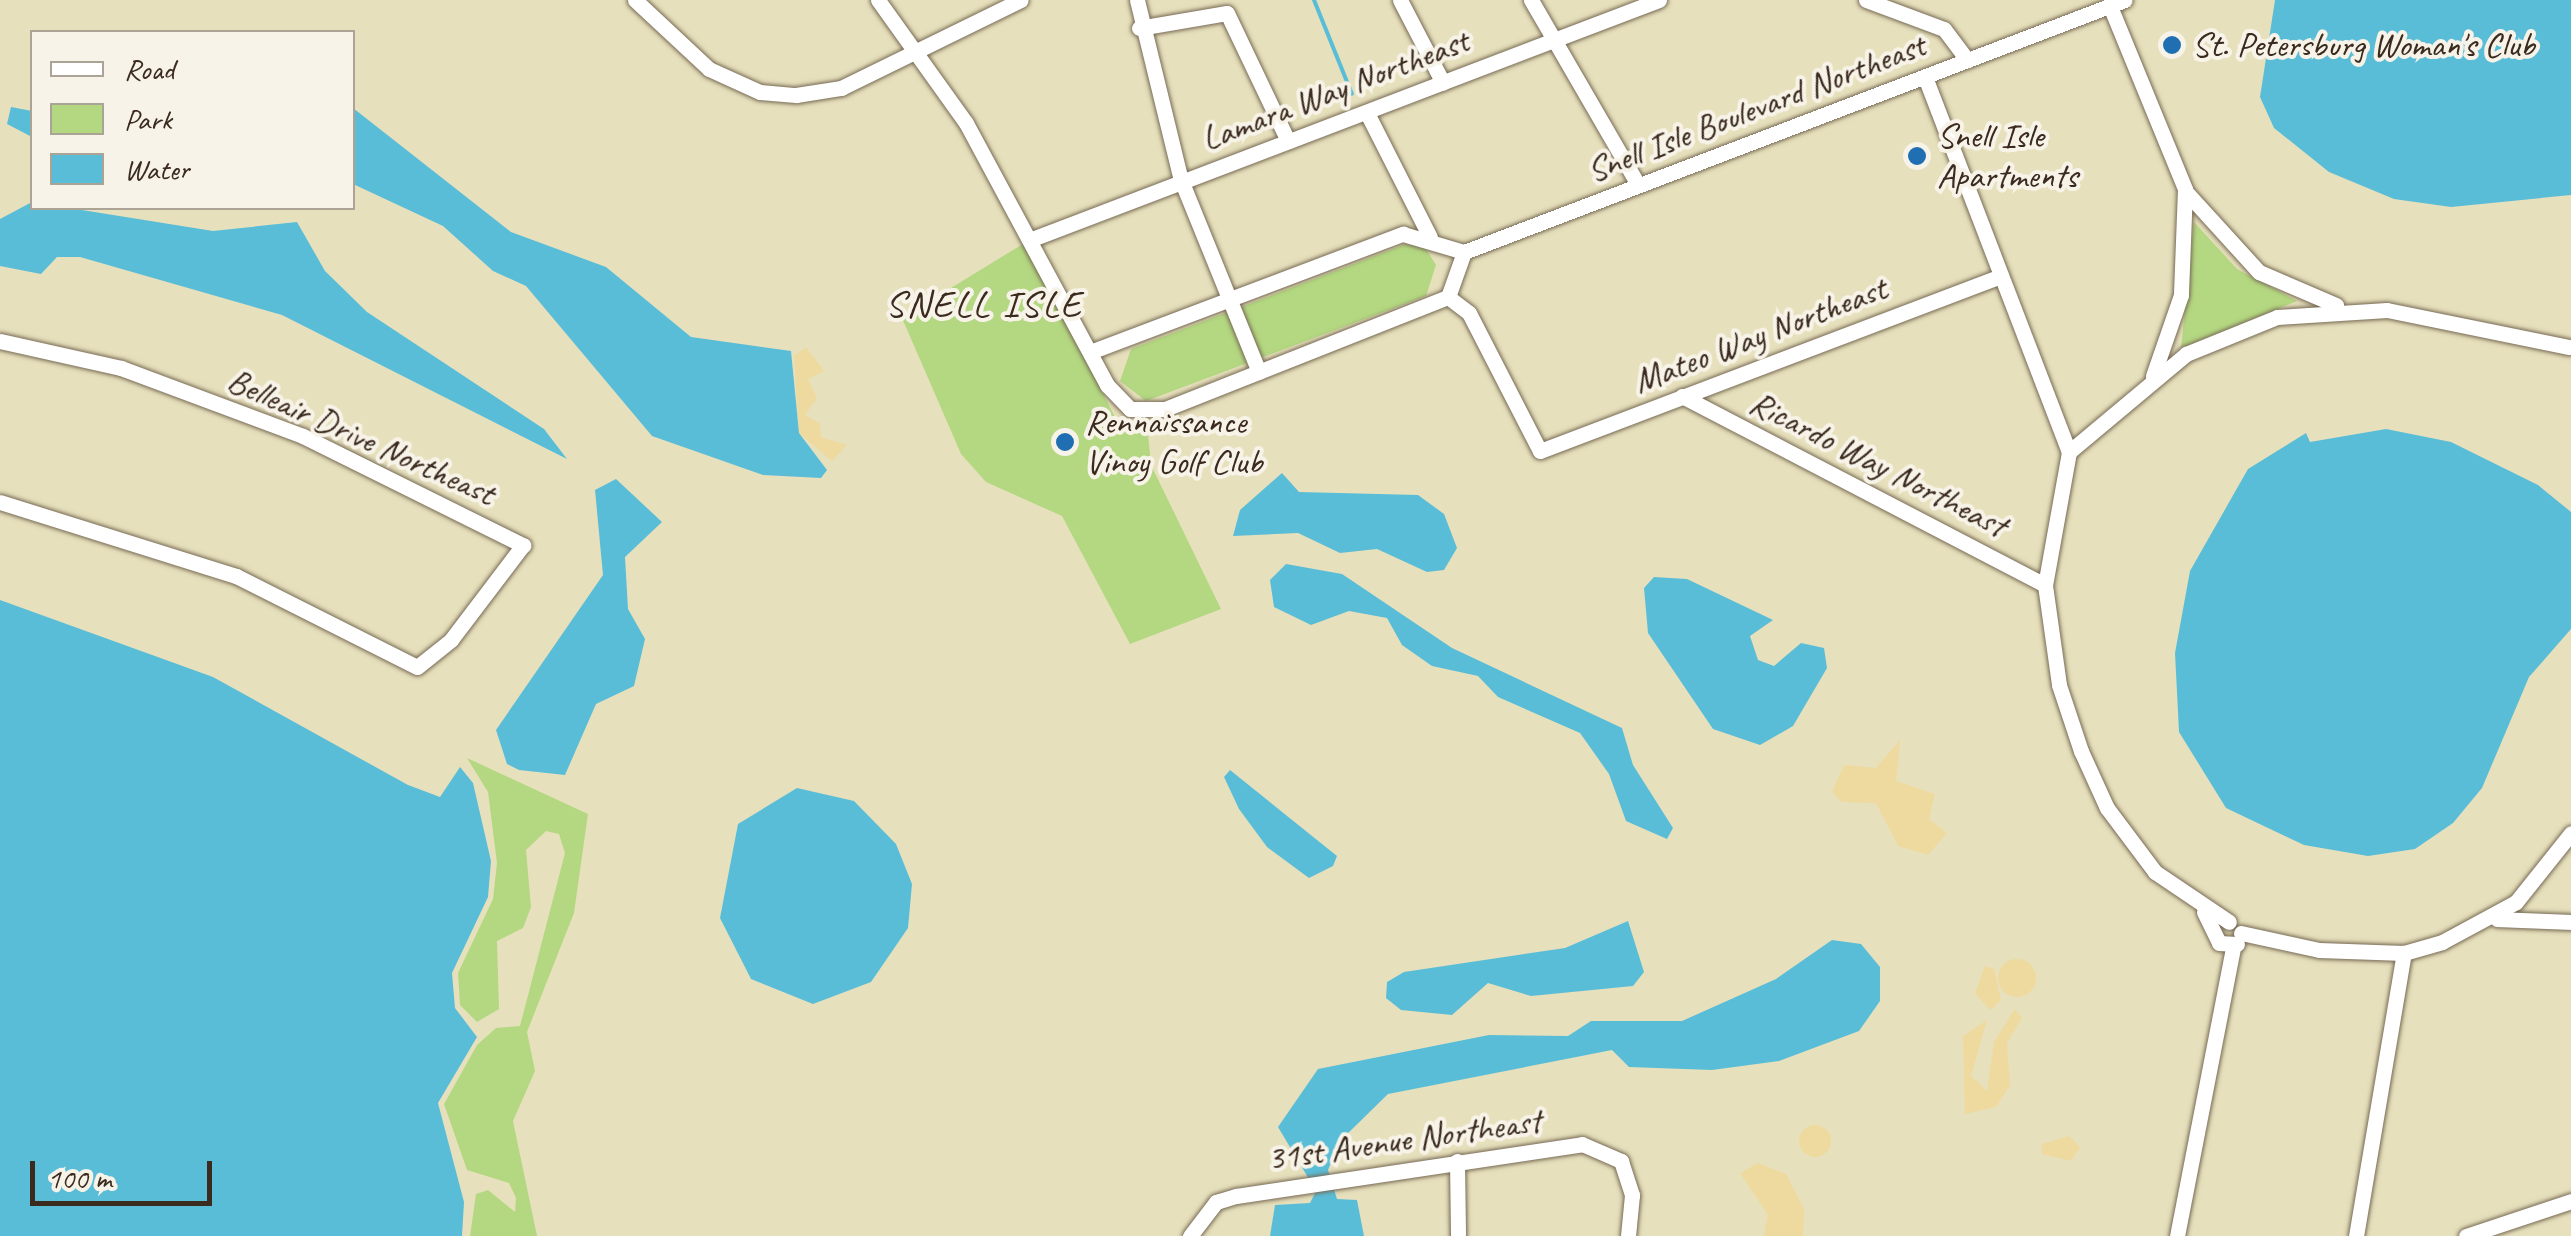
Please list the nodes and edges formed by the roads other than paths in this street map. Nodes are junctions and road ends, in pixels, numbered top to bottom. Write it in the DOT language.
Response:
graph roads {
  1 [pos="635,0"];
  2 [pos="878,0"];
  3 [pos="1021,0"];
  4 [pos="1137,0"];
  5 [pos="1400,0"];
  6 [pos="1531,0"];
  7 [pos="1660,0"];
  8 [pos="1866,0"];
  9 [pos="2118,3"];
  10 [pos="1139,28"];
  11 [pos="1556,38"];
  12 [pos="918,51"];
  13 [pos="1967,60"];
  14 [pos="1925,77"];
  15 [pos="1442,83"];
  16 [pos="1367,113"];
  17 [pos="1288,141"];
  18 [pos="1181,180"];
  19 [pos="1637,184"];
  20 [pos="2185,189"];
  21 [pos="1430,237"];
  22 [pos="1032,239"];
  23 [pos="1464,252"];
  24 [pos="2001,276"];
  25 [pos="1448,297"];
  26 [pos="1228,299"];
  27 [pos="2351,309"];
  28 [pos="0,341"];
  29 [pos="2570,348"];
  30 [pos="1090,352"];
  31 [pos="1259,372"];
  32 [pos="2153,376"];
  33 [pos="1682,396"];
  34 [pos="2069,452"];
  35 [pos="0,502"];
  36 [pos="2045,585"];
  37 [pos="2571,833"];
  38 [pos="2493,920"];
  39 [pos="2571,922"];
  40 [pos="2228,935"];
  41 [pos="2404,954"];
  42 [pos="1457,1161"];
  43 [pos="2571,1199"];
  44 [pos="1190,1236"];
  45 [pos="1458,1236"];
  46 [pos="1628,1236"];
  47 [pos="2176,1236"];
  48 [pos="2356,1236"];
  49 [pos="2466,1236"];
  1 -- 12 [label="street"];
  2 -- 12 [label="street"];
  3 -- 12 [label="street"];
  4 -- 10 [label="street"];
  5 -- 15 [label="street"];
  6 -- 11 [label="street"];
  7 -- 11 [label="street, Lamara Way Northeast"];
  8 -- 13 [label="street"];
  9 -- 13 [label="street, Snell Isle Boulevard Northeast"];
  9 -- 20 [label="street"];
  10 -- 17 [label="street"];
  10 -- 18 [label="street"];
  11 -- 15 [label="street, Lamara Way Northeast"];
  11 -- 19 [label="street"];
  12 -- 22 [label="street"];
  13 -- 14 [label="street, Snell Isle Boulevard Northeast"];
  14 -- 19 [label="street, Snell Isle Boulevard Northeast"];
  14 -- 24 [label="street"];
  15 -- 16 [label="street, Lamara Way Northeast"];
  16 -- 17 [label="street, Lamara Way Northeast"];
  16 -- 21 [label="street"];
  17 -- 18 [label="street, Lamara Way Northeast"];
  18 -- 22 [label="street, Lamara Way Northeast"];
  18 -- 26 [label="street"];
  19 -- 23 [label="street, Snell Isle Boulevard Northeast"];
  20 -- 27 [label="street"];
  20 -- 32 [label="street"];
  21 -- 23 [label="street"];
  21 -- 26 [label="street"];
  22 -- 30 [label="street"];
  23 -- 25 [label="street"];
  24 -- 33 [label="street, Mateo Way Northeast"];
  24 -- 34 [label="street"];
  25 -- 31 [label="street"];
  25 -- 33 [label="street, Mateo Way Northeast"];
  26 -- 30 [label="street"];
  26 -- 31 [label="street"];
  27 -- 29 [label="street"];
  27 -- 32 [label="street"];
  28 -- 35 [label="street, Belleair Drive Northeast"];
  30 -- 31 [label="street"];
  32 -- 34 [label="street"];
  33 -- 36 [label="street, Ricardo Way Northeast"];
  34 -- 36 [label="street"];
  36 -- 40 [label="street"];
  37 -- 38 [label="street"];
  38 -- 39 [label="street"];
  38 -- 41 [label="street"];
  40 -- 41 [label="street"];
  40 -- 47 [label="street"];
  41 -- 48 [label="street"];
  42 -- 44 [label="street, 31st Avenue Northeast"];
  42 -- 45 [label="street"];
  42 -- 46 [label="street, 31st Avenue Northeast"];
  43 -- 49 [label="street"];
}
